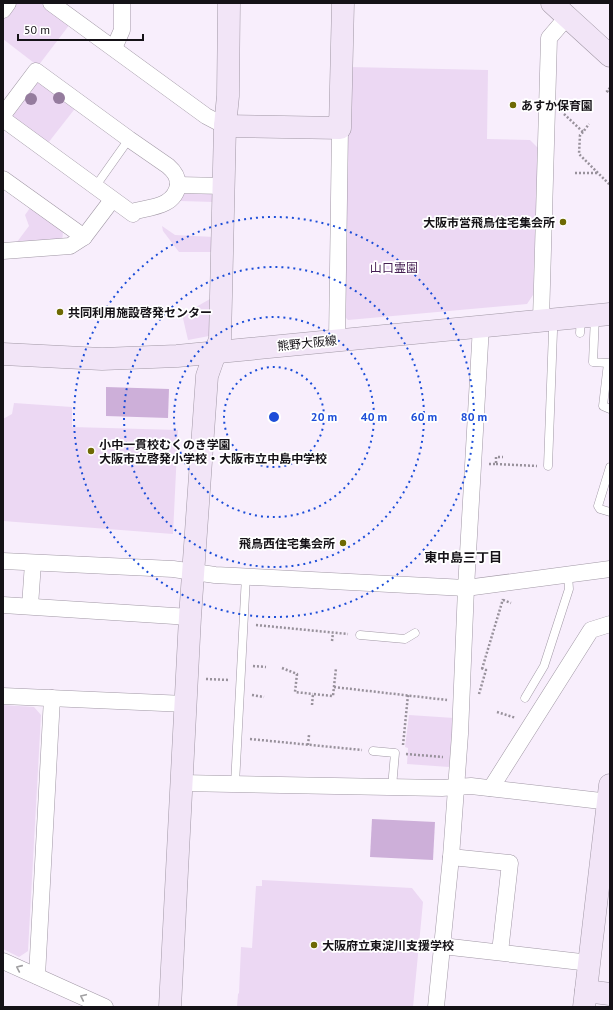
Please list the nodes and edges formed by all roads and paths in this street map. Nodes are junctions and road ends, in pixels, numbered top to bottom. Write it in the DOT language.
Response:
graph roads {
  1 [pos="8,3"];
  2 [pos="51,3"];
  3 [pos="122,3"];
  4 [pos="229,3"];
  5 [pos="344,3"];
  6 [pos="3,10"];
  7 [pos="560,10"];
  8 [pos="114,48"];
  9 [pos="610,56"];
  10 [pos="610,88"];
  11 [pos="610,93"];
  12 [pos="561,112"];
  13 [pos="3,115"];
  14 [pos="3,119"];
  15 [pos="589,124"];
  16 [pos="225,126"];
  17 [pos="340,128"];
  18 [pos="582,132"];
  19 [pos="129,139"];
  20 [pos="575,173"];
  21 [pos="598,174"];
  22 [pos="3,179"];
  23 [pos="178,185"];
  24 [pos="610,185"];
  25 [pos="224,186"];
  26 [pos="95,187"];
  27 [pos="112,200"];
  28 [pos="84,237"];
  29 [pos="3,251"];
  30 [pos="547,320"];
  31 [pos="592,320"];
  32 [pos="481,326"];
  33 [pos="337,340"];
  34 [pos="215,353"];
  35 [pos="3,354"];
  36 [pos="610,409"];
  37 [pos="503,457"];
  38 [pos="548,466"];
  39 [pos="610,467"];
  40 [pos="610,512"];
  41 [pos="3,562"];
  42 [pos="32,563"];
  43 [pos="610,569"];
  44 [pos="194,572"];
  45 [pos="568,574"];
  46 [pos="246,576"];
  47 [pos="508,583"];
  48 [pos="466,588"];
  49 [pos="503,600"];
  50 [pos="511,603"];
  51 [pos="3,605"];
  52 [pos="30,606"];
  53 [pos="190,618"];
  54 [pos="243,624"];
  55 [pos="610,624"];
  56 [pos="333,632"];
  57 [pos="415,633"];
  58 [pos="360,635"];
  59 [pos="332,641"];
  60 [pos="282,668"];
  61 [pos="336,668"];
  62 [pos="201,678"];
  63 [pos="240,680"];
  64 [pos="334,687"];
  65 [pos="313,694"];
  66 [pos="408,695"];
  67 [pos="3,696"];
  68 [pos="52,698"];
  69 [pos="525,698"];
  70 [pos="470,701"];
  71 [pos="186,704"];
  72 [pos="312,705"];
  73 [pos="309,735"];
  74 [pos="237,738"];
  75 [pos="308,745"];
  76 [pos="373,751"];
  77 [pos="399,754"];
  78 [pos="449,758"];
  79 [pos="182,783"];
  80 [pos="235,784"];
  81 [pos="392,787"];
  82 [pos="457,787"];
  83 [pos="491,788"];
  84 [pos="609,796"];
  85 [pos="451,857"];
  86 [pos="442,946"];
  87 [pos="500,952"];
  88 [pos="3,961"];
  89 [pos="590,963"];
  90 [pos="37,976"];
  91 [pos="610,994"];
  92 [pos="585,999"];
  93 [pos="105,1007"];
  94 [pos="170,1007"];
  95 [pos="436,1007"];
  1 -- 6 [label="street"];
  2 -- 8 [label="street"];
  3 -- 8 [label="street"];
  4 -- 16 [label="street"];
  5 -- 17 [label="street"];
  7 -- 9 [label="street"];
  7 -- 30 [label="street"];
  8 -- 16 [label="street"];
  10 -- 11 [label="path"];
  12 -- 18 [label="path"];
  13 -- 19 [label="street"];
  14 -- 26 [label="street"];
  15 -- 18 [label="path"];
  16 -- 17 [label="street"];
  16 -- 25 [label="street"];
  17 -- 33 [label="street"];
  18 -- 21 [label="path"];
  19 -- 23 [label="street"];
  19 -- 26 [label="lane"];
  20 -- 21 [label="path"];
  21 -- 24 [label="path"];
  22 -- 28 [label="street"];
  23 -- 25 [label="street"];
  23 -- 27 [label="street"];
  25 -- 34 [label="street"];
  26 -- 27 [label="street"];
  27 -- 28 [label="street"];
  28 -- 29 [label="street"];
  30 -- 31 [label="street, 熊野大阪線"];
  30 -- 32 [label="street, 熊野大阪線"];
  30 -- 38 [label="lane"];
  31 -- 36 [label="lane"];
  32 -- 33 [label="street, 熊野大阪線"];
  32 -- 48 [label="street"];
  33 -- 34 [label="street, 熊野大阪線"];
  34 -- 35 [label="street, 熊野大阪線"];
  34 -- 44 [label="street"];
  37 -- 38 [label="path"];
  39 -- 40 [label="lane"];
  41 -- 42 [label="street"];
  42 -- 44 [label="street"];
  42 -- 52 [label="street"];
  43 -- 45 [label="street"];
  44 -- 46 [label="street"];
  44 -- 53 [label="street"];
  45 -- 47 [label="street"];
  45 -- 69 [label="lane"];
  46 -- 48 [label="street"];
  46 -- 54 [label="lane"];
  47 -- 48 [label="street"];
  47 -- 49 [label="path"];
  48 -- 70 [label="street"];
  49 -- 50 [label="path"];
  49 -- 70 [label="path"];
  51 -- 52 [label="street"];
  52 -- 53 [label="street"];
  53 -- 71 [label="street"];
  54 -- 56 [label="path"];
  54 -- 63 [label="lane"];
  55 -- 83 [label="street"];
  56 -- 58 [label="path"];
  56 -- 59 [label="path"];
  57 -- 58 [label="lane"];
  60 -- 65 [label="path"];
  61 -- 64 [label="path"];
  62 -- 63 [label="path"];
  63 -- 74 [label="lane"];
  64 -- 65 [label="path"];
  64 -- 66 [label="path"];
  65 -- 72 [label="path"];
  66 -- 70 [label="path"];
  66 -- 77 [label="path"];
  67 -- 68 [label="street"];
  68 -- 71 [label="street"];
  68 -- 90 [label="street"];
  70 -- 82 [label="street"];
  71 -- 79 [label="street"];
  73 -- 75 [label="path"];
  74 -- 75 [label="path"];
  74 -- 80 [label="lane"];
  75 -- 76 [label="path"];
  76 -- 77 [label="lane"];
  77 -- 78 [label="path"];
  77 -- 81 [label="lane"];
  79 -- 80 [label="street"];
  79 -- 94 [label="street"];
  80 -- 81 [label="street"];
  81 -- 82 [label="street"];
  82 -- 83 [label="street"];
  82 -- 85 [label="street"];
  83 -- 84 [label="street"];
  84 -- 89 [label="street"];
  85 -- 86 [label="street"];
  85 -- 87 [label="street"];
  86 -- 87 [label="street"];
  86 -- 95 [label="street"];
  87 -- 89 [label="street"];
  90 -- 88 [label="street, one-way"];
  89 -- 92 [label="street"];
  93 -- 90 [label="street, one-way"];
  91 -- 92 [label="street"];
}
